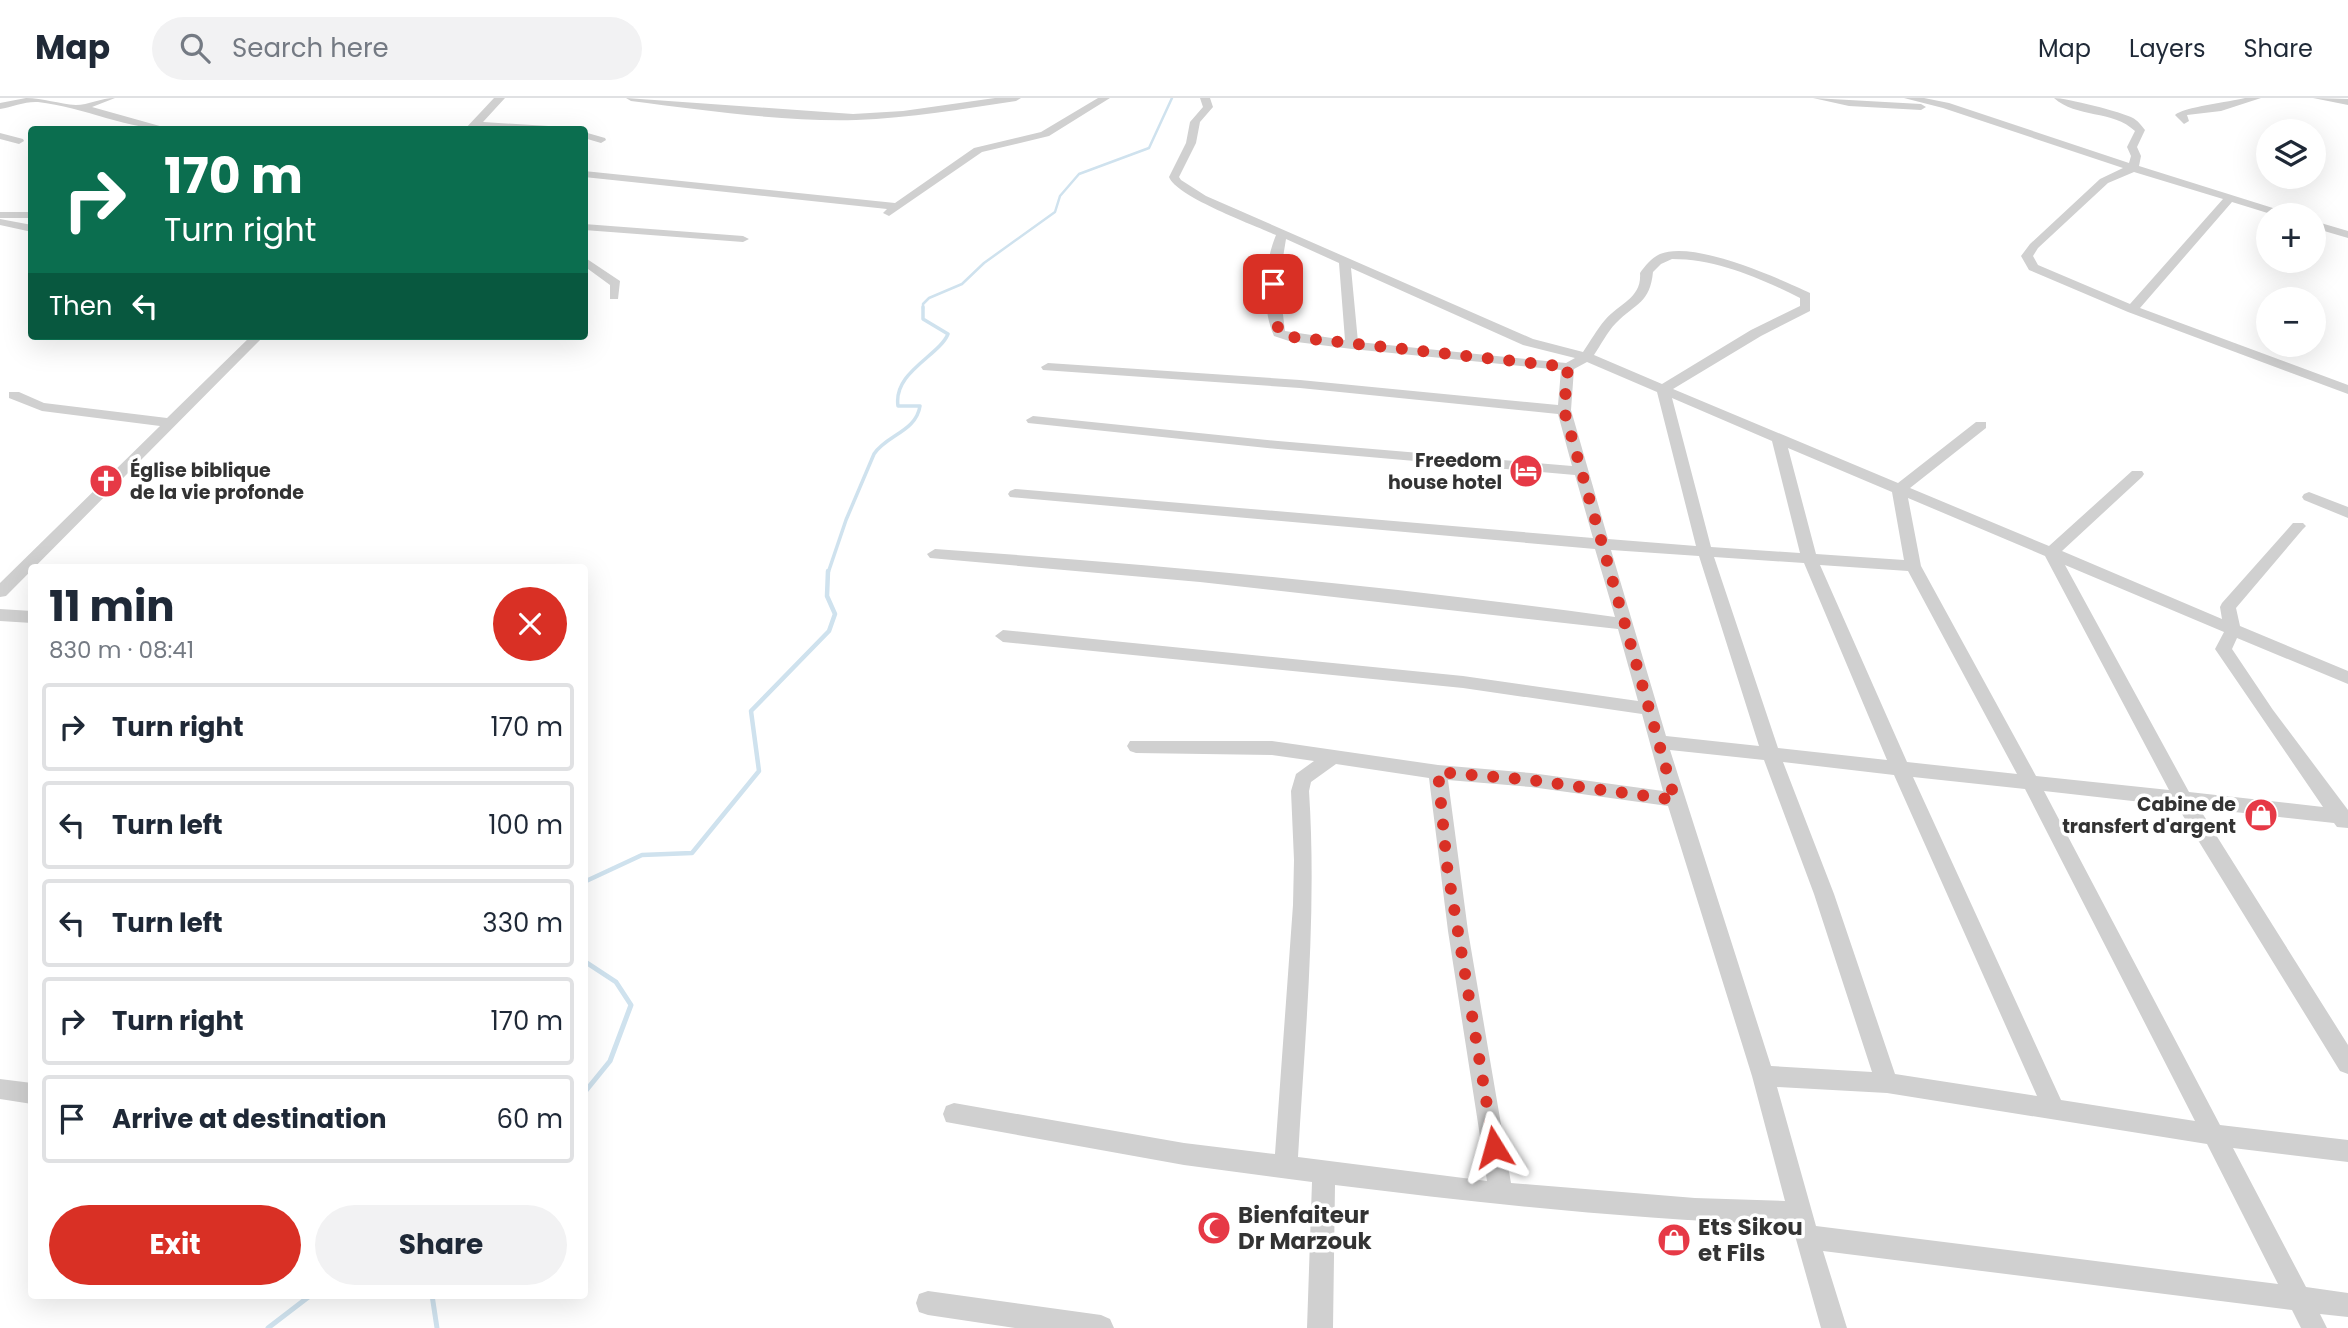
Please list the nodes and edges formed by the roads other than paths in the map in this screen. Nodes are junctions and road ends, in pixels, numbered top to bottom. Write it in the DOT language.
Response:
graph roads {
  1 [pos="110,98"];
  2 [pos="500,98"];
  3 [pos="631,98"];
  4 [pos="1016,98"];
  5 [pos="1105,98"];
  6 [pos="1205,98"];
  7 [pos="1818,98"];
  8 [pos="1909,98"];
  9 [pos="2059,98"];
  10 [pos="2256,98"];
  11 [pos="2318,98"];
  12 [pos="24,99"];
  13 [pos="2348,102"];
  14 [pos="1948,104"];
  15 [pos="0,106"];
  16 [pos="82,107"];
  17 [pos="2184,121"];
  18 [pos="146,126"];
  19 [pos="472,126"];
  20 [pos="0,136"];
  21 [pos="588,136"];
  22 [pos="601,140"];
  23 [pos="19,141"];
  24 [pos="2133,168"];
  25 [pos="588,174"];
  26 [pos="2230,198"];
  27 [pos="2256,206"];
  28 [pos="897,207"];
  29 [pos="28,213"];
  30 [pos="0,215"];
  31 [pos="884,217"];
  32 [pos="0,222"];
  33 [pos="588,227"];
  34 [pos="28,228"];
  35 [pos="2326,228"];
  36 [pos="1282,233"];
  37 [pos="2348,235"];
  38 [pos="743,239"];
  39 [pos="588,263"];
  40 [pos="1345,263"];
  41 [pos="614,296"];
  42 [pos="2132,309"];
  43 [pos="254,340"];
  44 [pos="1352,345"];
  45 [pos="1586,357"];
  46 [pos="1048,367"];
  47 [pos="1568,367"];
  48 [pos="1663,389"];
  49 [pos="2348,390"];
  50 [pos="14,395"];
  51 [pos="1564,410"];
  52 [pos="1033,420"];
  53 [pos="170,423"];
  54 [pos="1981,425"];
  55 [pos="1779,439"];
  56 [pos="1581,471"];
  57 [pos="2137,474"];
  58 [pos="1899,489"];
  59 [pos="1015,494"];
  60 [pos="2309,497"];
  61 [pos="2348,513"];
  62 [pos="2298,526"];
  63 [pos="1602,544"];
  64 [pos="1705,552"];
  65 [pos="935,554"];
  66 [pos="2051,554"];
  67 [pos="1810,561"];
  68 [pos="28,564"];
  69 [pos="28,564"];
  70 [pos="1913,566"];
  71 [pos="0,592"];
  72 [pos="0,615"];
  73 [pos="28,617"];
  74 [pos="1625,624"];
  75 [pos="2233,630"];
  76 [pos="1003,636"];
  77 [pos="2348,678"];
  78 [pos="1649,709"];
  79 [pos="1660,742"];
  80 [pos="1136,746"];
  81 [pos="1771,754"];
  82 [pos="1331,758"];
  83 [pos="1903,769"];
  84 [pos="1438,772"];
  85 [pos="2031,783"];
  86 [pos="2183,799"];
  87 [pos="1675,800"];
  88 [pos="2345,821"];
  89 [pos="2348,1063"];
  90 [pos="1763,1076"];
  91 [pos="1887,1083"];
  92 [pos="0,1090"];
  93 [pos="28,1094"];
  94 [pos="2054,1109"];
  95 [pos="954,1114"];
  96 [pos="2216,1135"];
  97 [pos="2348,1151"];
  98 [pos="1286,1165"];
  99 [pos="1324,1170"];
  100 [pos="1501,1194"];
  101 [pos="1800,1213"];
  102 [pos="1807,1237"];
  103 [pos="2298,1297"];
  104 [pos="928,1303"];
  105 [pos="2348,1305"];
  106 [pos="1101,1328"];
  107 [pos="1320,1328"];
  108 [pos="1834,1328"];
  109 [pos="2314,1328"];
  1 -- 16 [label="street"];
  2 -- 19 [label="street"];
  3 -- 4 [label="street"];
  5 -- 28 [label="street"];
  6 -- 36 [label="street"];
  7 -- 14 [label="street"];
  8 -- 14 [label="street"];
  9 -- 24 [label="street"];
  10 -- 17 [label="street"];
  11 -- 13 [label="street"];
  12 -- 15 [label="street"];
  12 -- 16 [label="street"];
  14 -- 24 [label="street"];
  16 -- 18 [label="street"];
  20 -- 23 [label="street"];
  21 -- 22 [label="street"];
  24 -- 26 [label="street"];
  24 -- 42 [label="street"];
  25 -- 28 [label="street"];
  26 -- 27 [label="street"];
  26 -- 42 [label="street"];
  28 -- 31 [label="street"];
  29 -- 30 [label="street"];
  32 -- 34 [label="street"];
  33 -- 38 [label="street"];
  35 -- 37 [label="street"];
  36 -- 40 [label="street"];
  36 -- 44 [label="street"];
  39 -- 41 [label="street"];
  40 -- 44 [label="street"];
  40 -- 45 [label="street"];
  42 -- 49 [label="street"];
  43 -- 53 [label="street"];
  44 -- 47 [label="street"];
  45 -- 47 [label="street"];
  45 -- 48 [label="street"];
  45 -- 48 [label="street"];
  46 -- 51 [label="street"];
  47 -- 51 [label="street"];
  48 -- 55 [label="street"];
  48 -- 64 [label="street"];
  50 -- 53 [label="street"];
  51 -- 56 [label="street"];
  52 -- 56 [label="street"];
  53 -- 69 [label="street"];
  54 -- 58 [label="street"];
  55 -- 58 [label="street"];
  55 -- 67 [label="street"];
  56 -- 63 [label="street"];
  57 -- 66 [label="street"];
  58 -- 66 [label="street"];
  58 -- 70 [label="street"];
  59 -- 63 [label="street"];
  60 -- 61 [label="street"];
  62 -- 75 [label="street"];
  63 -- 64 [label="street"];
  63 -- 74 [label="street"];
  64 -- 67 [label="street"];
  64 -- 81 [label="street"];
  65 -- 74 [label="street"];
  66 -- 75 [label="street"];
  66 -- 86 [label="street"];
  67 -- 70 [label="street"];
  67 -- 83 [label="street"];
  68 -- 71 [label="street"];
  70 -- 85 [label="street"];
  72 -- 73 [label="street"];
  74 -- 78 [label="street"];
  75 -- 77 [label="street"];
  75 -- 88 [label="street"];
  76 -- 78 [label="street"];
  78 -- 79 [label="street"];
  79 -- 81 [label="street"];
  79 -- 87 [label="street"];
  80 -- 82 [label="street"];
  81 -- 83 [label="street"];
  81 -- 91 [label="street"];
  82 -- 84 [label="street"];
  82 -- 98 [label="street"];
  83 -- 85 [label="street"];
  83 -- 94 [label="street"];
  84 -- 87 [label="street"];
  84 -- 100 [label="street"];
  85 -- 86 [label="street"];
  85 -- 96 [label="street"];
  86 -- 88 [label="street"];
  86 -- 89 [label="street"];
  87 -- 90 [label="street"];
  90 -- 91 [label="street"];
  90 -- 101 [label="street"];
  91 -- 94 [label="street"];
  92 -- 93 [label="street"];
  94 -- 96 [label="street"];
  95 -- 98 [label="street"];
  96 -- 97 [label="street"];
  96 -- 103 [label="street"];
  98 -- 99 [label="street"];
  99 -- 100 [label="street"];
  99 -- 107 [label="street"];
  100 -- 101 [label="street"];
  101 -- 102 [label="street"];
  102 -- 103 [label="street"];
  102 -- 108 [label="street"];
  103 -- 105 [label="street"];
  103 -- 109 [label="street"];
  104 -- 106 [label="street"];
}
